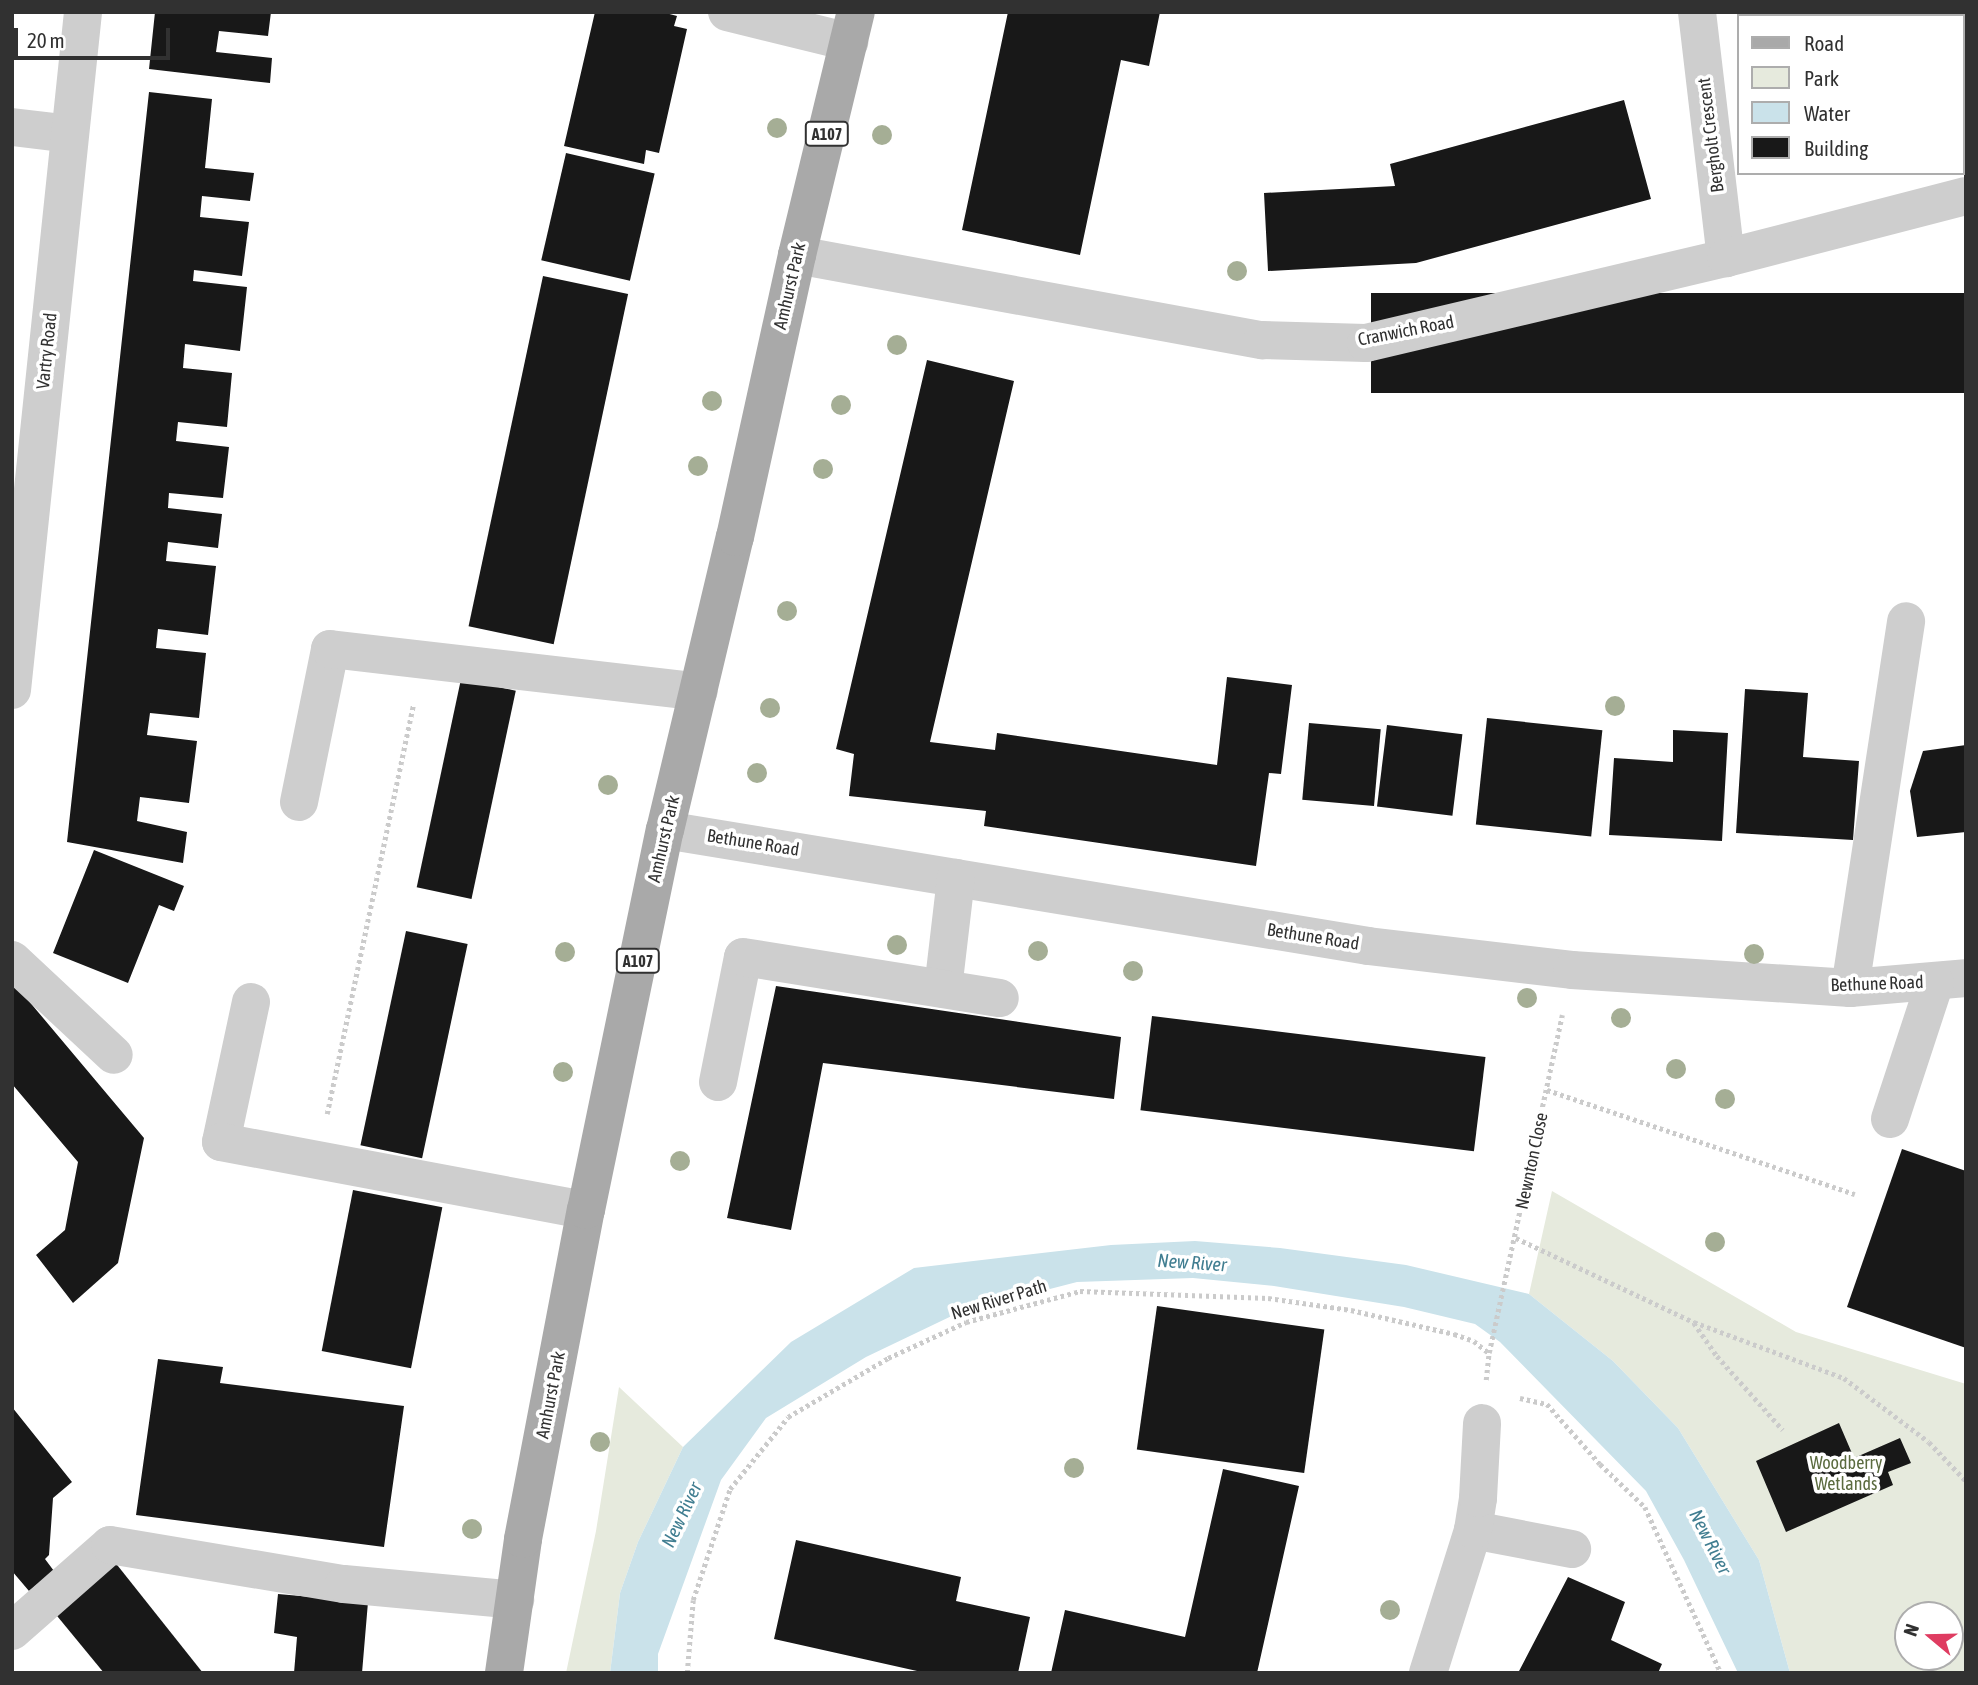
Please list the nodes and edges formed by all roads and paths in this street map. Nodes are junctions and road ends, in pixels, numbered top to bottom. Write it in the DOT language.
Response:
graph roads {
  1 [pos="83,12"];
  2 [pos="727,12"];
  3 [pos="1697,12"];
  4 [pos="853,27"];
  5 [pos="12,127"];
  6 [pos="69,134"];
  7 [pos="1966,196"];
  8 [pos="797,255"];
  9 [pos="1726,258"];
  10 [pos="1906,621"];
  11 [pos="422,660"];
  12 [pos="12,690"];
  13 [pos="699,692"];
  14 [pos="299,802"];
  15 [pos="665,830"];
  16 [pos="956,878"];
  17 [pos="12,960"];
  18 [pos="1572,970"];
  19 [pos="1950,980"];
  20 [pos="1850,988"];
  21 [pos="943,989"];
  22 [pos="1000,998"];
  23 [pos="251,1002"];
  24 [pos="114,1055"];
  25 [pos="718,1082"];
  26 [pos="1547,1090"];
  27 [pos="1890,1119"];
  28 [pos="317,1159"];
  29 [pos="1856,1194"];
  30 [pos="586,1210"];
  31 [pos="1516,1238"];
  32 [pos="1694,1322"];
  33 [pos="1489,1353"];
  34 [pos="1513,1397"];
  35 [pos="1482,1423"];
  36 [pos="1783,1430"];
  37 [pos="1966,1481"];
  38 [pos="1473,1530"];
  39 [pos="1573,1549"];
  40 [pos="515,1600"];
  41 [pos="12,1631"];
  42 [pos="504,1673"];
  43 [pos="687,1673"];
  44 [pos="1428,1673"];
  45 [pos="1721,1673"];
  1 -- 6 [label="street, Vartry Road"];
  2 -- 4 [label="street"];
  3 -- 9 [label="street, Bergholt Crescent"];
  4 -- 8 [label="main road, Amhurst Park / A107"];
  5 -- 6 [label="street"];
  6 -- 12 [label="street, Vartry Road"];
  7 -- 9 [label="street, Cranwich Road"];
  8 -- 9 [label="street, Cranwich Road"];
  8 -- 13 [label="main road, Amhurst Park / A107"];
  10 -- 20 [label="street"];
  11 -- 13 [label="street"];
  11 -- 14 [label="street"];
  11 -- 28 [label="path"];
  13 -- 15 [label="main road, Amhurst Park / A107"];
  15 -- 16 [label="street, Bethune Road"];
  15 -- 30 [label="main road, Amhurst Park / A107"];
  16 -- 18 [label="street, Bethune Road"];
  16 -- 21 [label="street"];
  17 -- 24 [label="street"];
  18 -- 20 [label="street, Bethune Road"];
  18 -- 26 [label="path, Newnton Close"];
  19 -- 20 [label="street, Bethune Road"];
  19 -- 27 [label="street"];
  21 -- 22 [label="street"];
  21 -- 25 [label="street"];
  23 -- 28 [label="street"];
  26 -- 29 [label="path"];
  26 -- 31 [label="path, Newnton Close"];
  28 -- 30 [label="street"];
  30 -- 40 [label="main road, Amhurst Park / A107"];
  31 -- 32 [label="path"];
  31 -- 33 [label="path, Newnton Close"];
  32 -- 36 [label="path"];
  32 -- 37 [label="path"];
  33 -- 43 [label="path, New River Path"];
  34 -- 45 [label="path"];
  35 -- 38 [label="street"];
  38 -- 39 [label="street"];
  38 -- 44 [label="street"];
  40 -- 41 [label="street"];
  40 -- 42 [label="main road, Amhurst Park / A107"];
}
